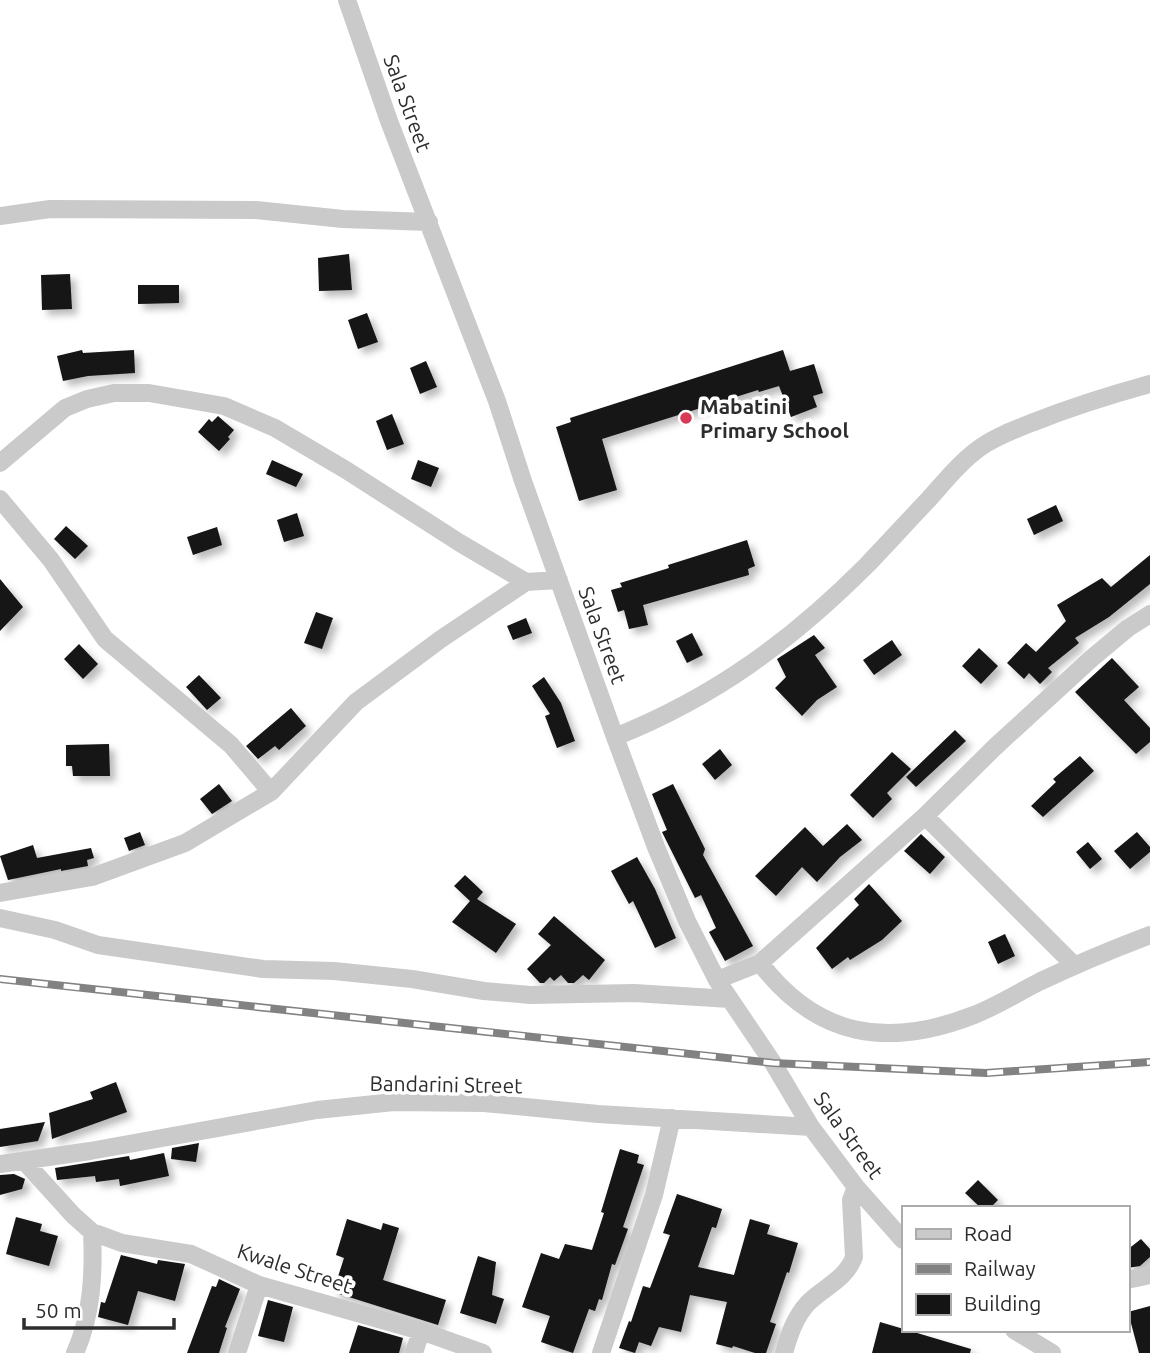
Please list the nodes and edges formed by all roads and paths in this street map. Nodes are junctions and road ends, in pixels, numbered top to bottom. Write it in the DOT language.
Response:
graph roads {
  1 [pos="346,0"];
  2 [pos="0,216"];
  3 [pos="429,222"];
  4 [pos="1150,384"];
  5 [pos="0,463"];
  6 [pos="0,499"];
  7 [pos="559,580"];
  8 [pos="526,582"];
  9 [pos="1150,614"];
  10 [pos="615,737"];
  11 [pos="271,792"];
  12 [pos="925,816"];
  13 [pos="0,893"];
  14 [pos="0,918"];
  15 [pos="1150,935"];
  16 [pos="760,963"];
  17 [pos="1074,965"];
  18 [pos="717,980"];
  19 [pos="730,999"];
  20 [pos="672,1118"];
  21 [pos="811,1127"];
  22 [pos="24,1161"];
  23 [pos="0,1164"];
  24 [pos="856,1187"];
  25 [pos="92,1232"];
  26 [pos="902,1239"];
  27 [pos="1150,1275"];
  28 [pos="1129,1280"];
  29 [pos="259,1285"];
  30 [pos="421,1331"];
  31 [pos="1017,1332"];
  32 [pos="75,1353"];
  33 [pos="237,1353"];
  34 [pos="414,1353"];
  35 [pos="483,1353"];
  36 [pos="601,1353"];
  37 [pos="784,1353"];
  38 [pos="1052,1353"];
  1 -- 3 [label="street, Sala Street"];
  2 -- 3 [label="street"];
  3 -- 7 [label="street, Sala Street"];
  4 -- 10 [label="street"];
  5 -- 8 [label="street"];
  6 -- 11 [label="street"];
  7 -- 8 [label="street"];
  7 -- 10 [label="street, Sala Street"];
  8 -- 11 [label="street"];
  9 -- 12 [label="street"];
  10 -- 18 [label="street, Sala Street"];
  11 -- 13 [label="street"];
  12 -- 16 [label="street"];
  12 -- 17 [label="street"];
  14 -- 19 [label="street"];
  15 -- 17 [label="street"];
  16 -- 17 [label="street"];
  16 -- 18 [label="street"];
  18 -- 19 [label="street, Sala Street"];
  19 -- 21 [label="street, Sala Street"];
  20 -- 21 [label="street, Bandarini Street"];
  20 -- 22 [label="street, Bandarini Street"];
  20 -- 36 [label="street"];
  21 -- 24 [label="street, Sala Street"];
  22 -- 23 [label="street, Bandarini Street"];
  22 -- 25 [label="street"];
  24 -- 26 [label="street, Sala Street"];
  24 -- 37 [label="street"];
  25 -- 29 [label="street, Kwale Street"];
  25 -- 32 [label="street"];
  27 -- 28 [label="street"];
  29 -- 30 [label="street, Kwale Street"];
  29 -- 33 [label="street"];
  30 -- 34 [label="street"];
  30 -- 35 [label="street, Kwale Street"];
  31 -- 38 [label="street"];
}
